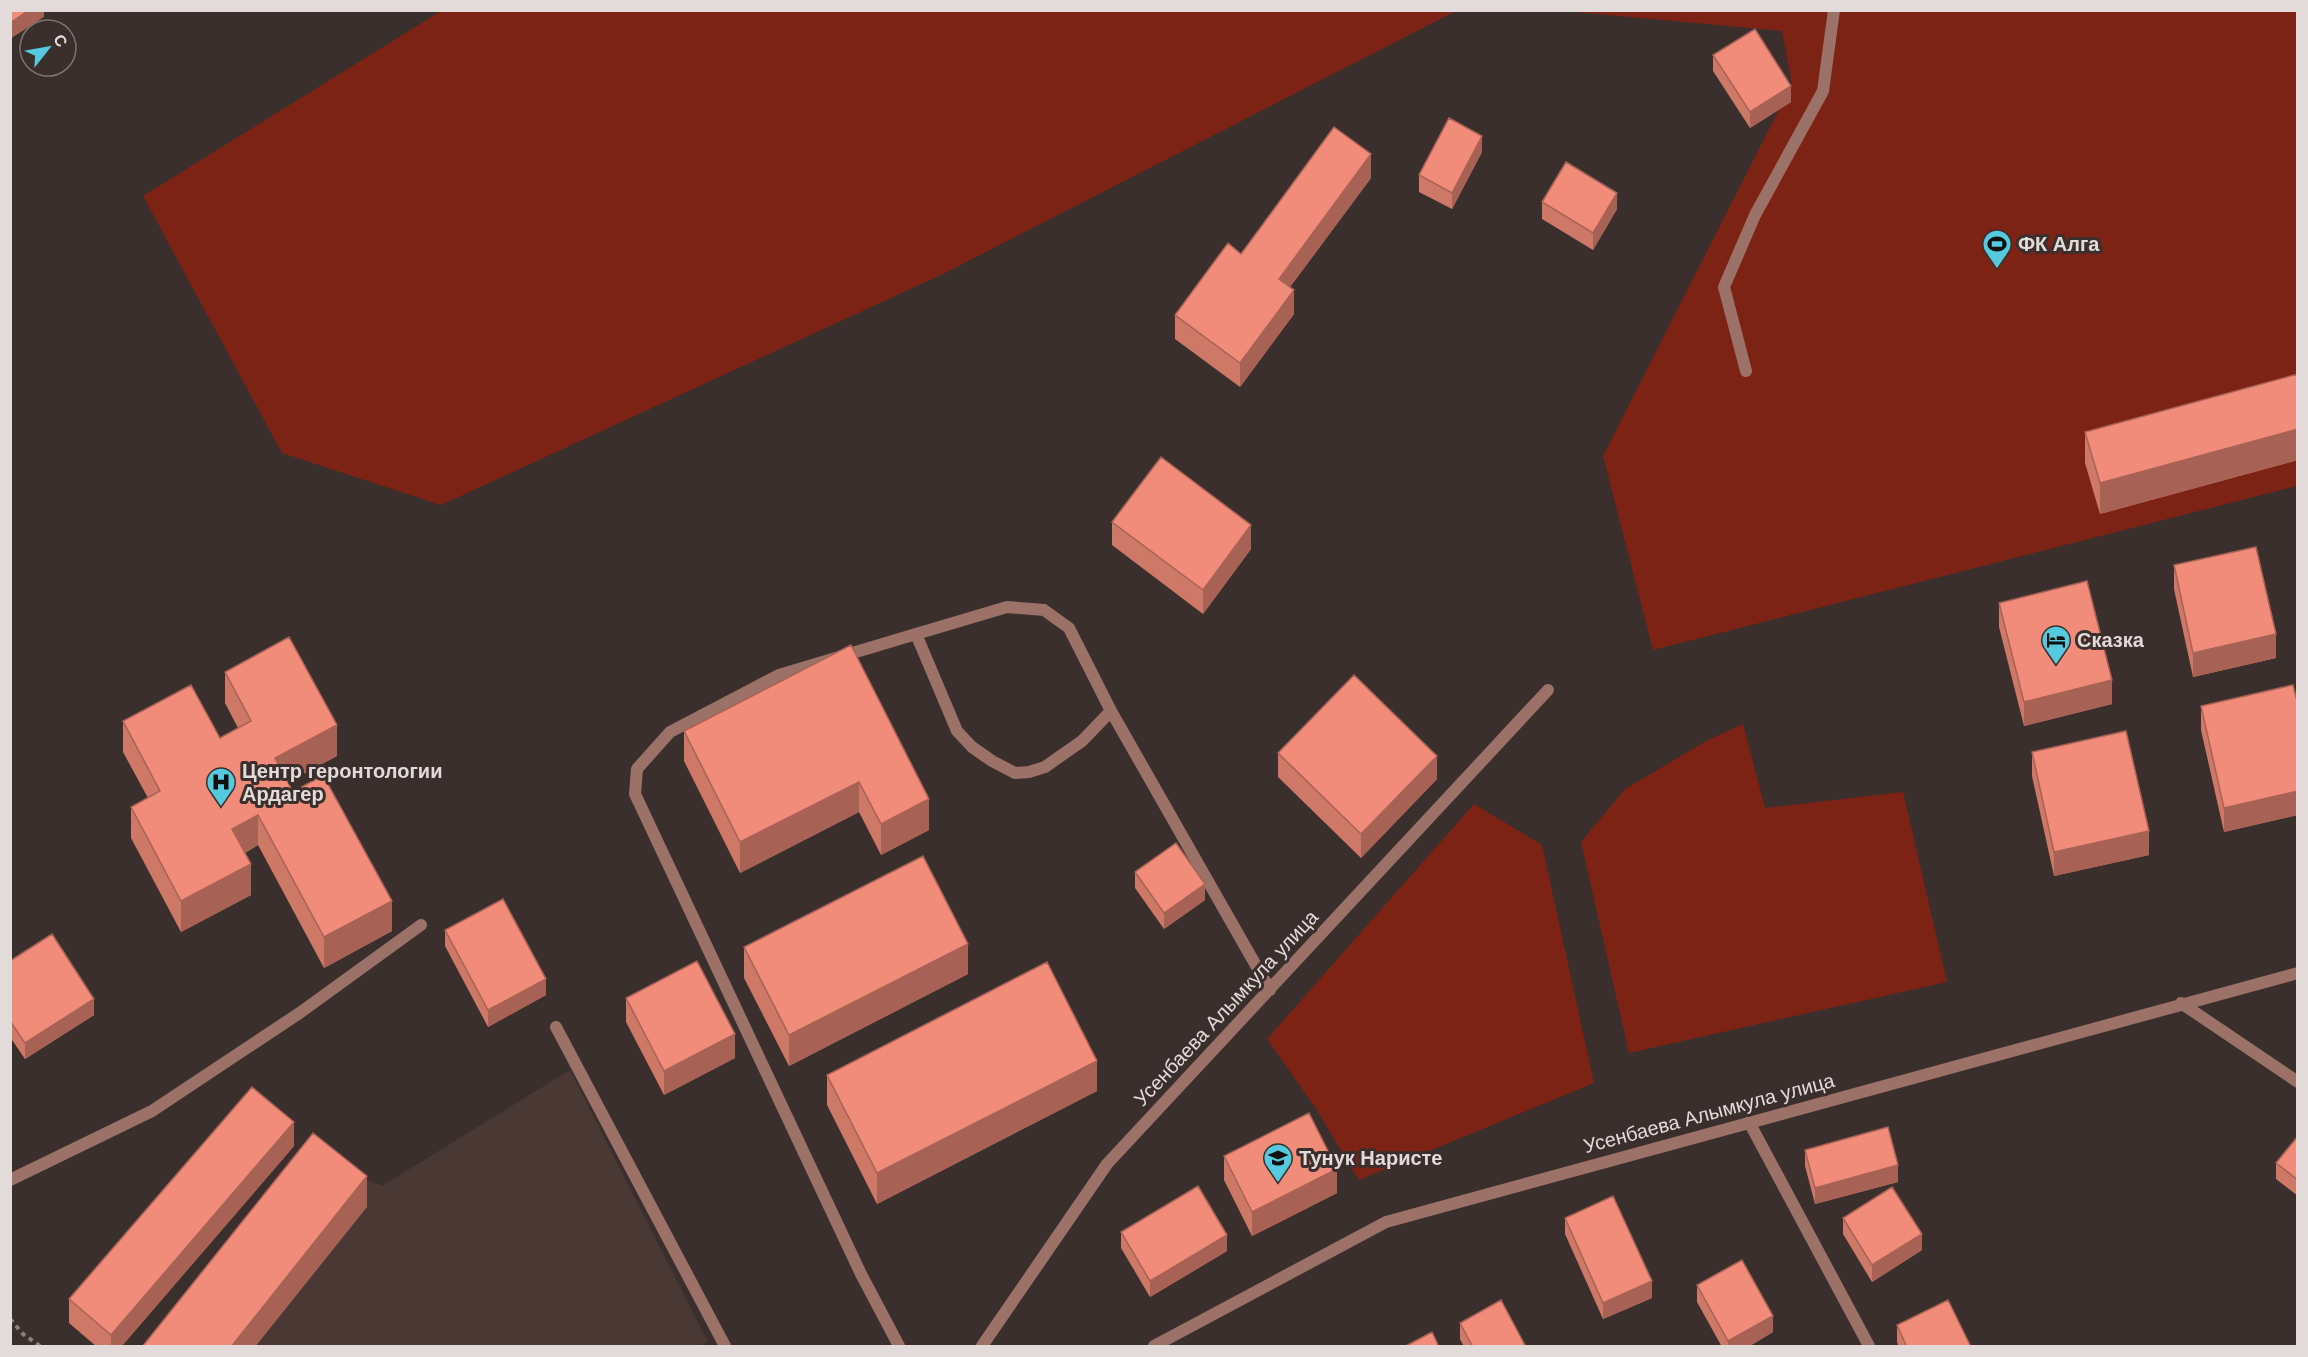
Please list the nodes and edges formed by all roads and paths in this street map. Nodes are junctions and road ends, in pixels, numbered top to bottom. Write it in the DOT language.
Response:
graph roads {
  1 [pos="1834,10"];
  2 [pos="1746,371"];
  3 [pos="916,634"];
  4 [pos="1548,690"];
  5 [pos="1111,711"];
  6 [pos="421,926"];
  7 [pos="2298,973"];
  8 [pos="1270,990"];
  9 [pos="2181,1003"];
  10 [pos="556,1027"];
  11 [pos="2298,1082"];
  12 [pos="1749,1122"];
  13 [pos="10,1180"];
  14 [pos="10,1318"];
  15 [pos="40,1347"];
  16 [pos="725,1347"];
  17 [pos="899,1347"];
  18 [pos="982,1347"];
  19 [pos="1154,1347"];
  20 [pos="1869,1347"];
  1 -- 2 [label="street"];
  3 -- 5 [label="street"];
  3 -- 5 [label="street"];
  3 -- 17 [label="street"];
  4 -- 8 [label="street, Усенбаева Алымкула улица"];
  5 -- 8 [label="street"];
  6 -- 13 [label="street"];
  7 -- 9 [label="street, Усенбаева Алымкула улица"];
  8 -- 18 [label="street, Усенбаева Алымкула улица"];
  9 -- 11 [label="street"];
  9 -- 12 [label="street, Усенбаева Алымкула улица"];
  10 -- 16 [label="street"];
  12 -- 19 [label="street, Усенбаева Алымкула улица"];
  12 -- 20 [label="street"];
  14 -- 15 [label="path"];
}
